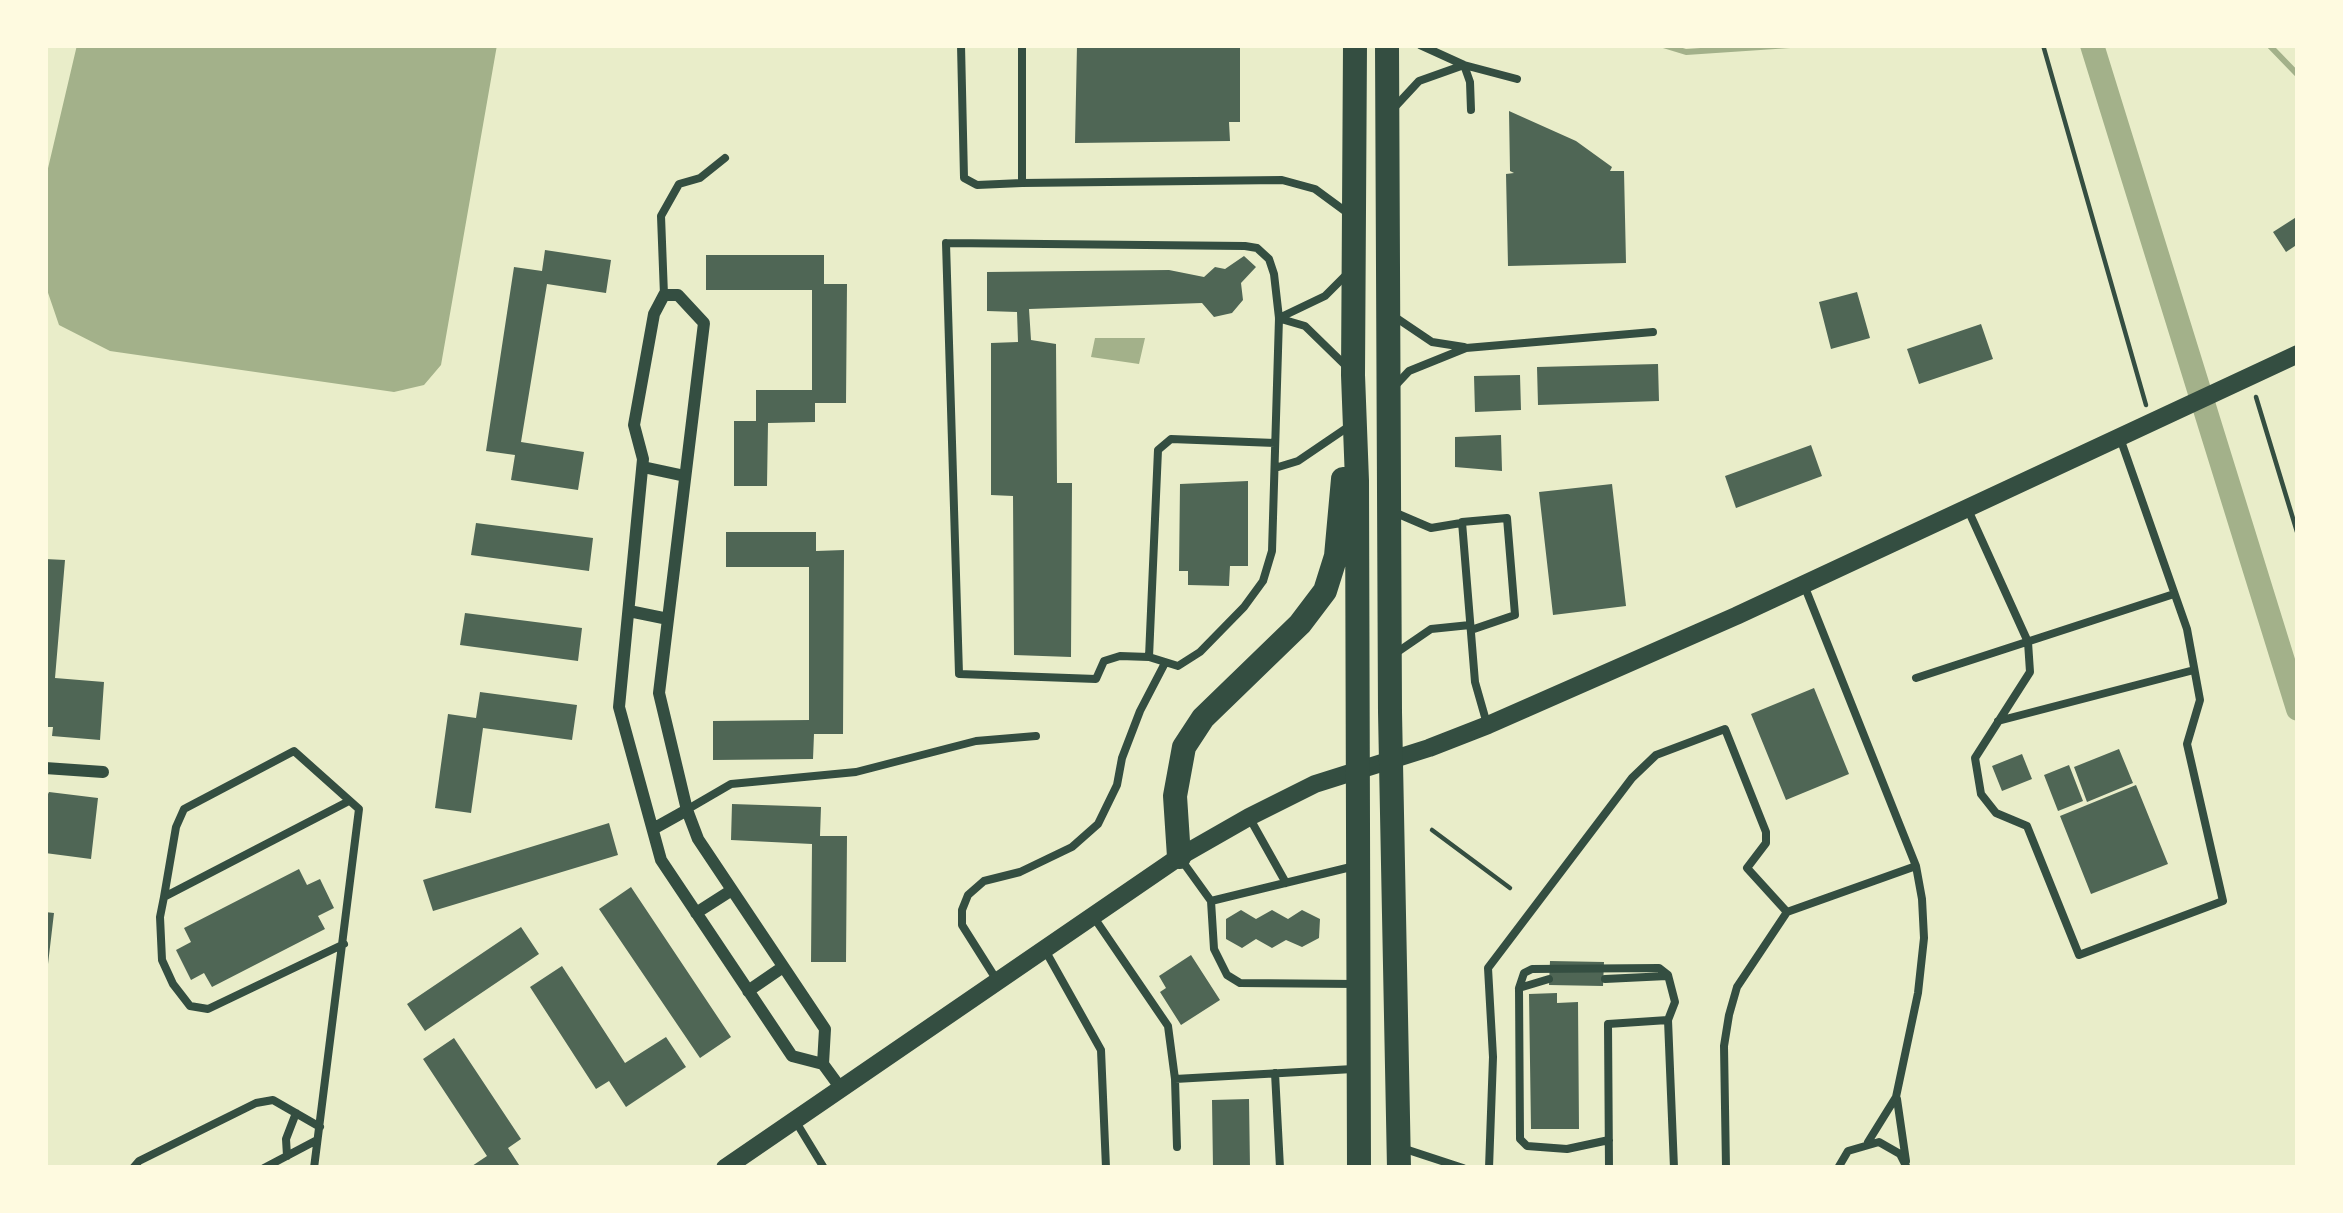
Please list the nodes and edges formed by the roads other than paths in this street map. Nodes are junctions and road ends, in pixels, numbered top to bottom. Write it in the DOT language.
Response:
graph roads {
  1 [pos="962,45"];
  2 [pos="1022,45"];
  3 [pos="1355,45"];
  4 [pos="1388,45"];
  5 [pos="1420,45"];
  6 [pos="1464,65"];
  7 [pos="1517,79"];
  8 [pos="1471,110"];
  9 [pos="1388,115"];
  10 [pos="725,158"];
  11 [pos="1022,183"];
  12 [pos="1355,219"];
  13 [pos="1356,263"];
  14 [pos="664,295"];
  15 [pos="1388,312"];
  16 [pos="1279,318"];
  17 [pos="1653,332"];
  18 [pos="1466,348"];
  19 [pos="2298,354"];
  20 [pos="1353,375"];
  21 [pos="1389,392"];
  22 [pos="1348,427"];
  23 [pos="2120,437"];
  24 [pos="1276,443"];
  25 [pos="643,467"];
  26 [pos="1275,468"];
  27 [pos="686,476"];
  28 [pos="1967,507"];
  29 [pos="1389,510"];
  30 [pos="1462,522"];
  31 [pos="1804,584"];
  32 [pos="2174,594"];
  33 [pos="629,611"];
  34 [pos="668,619"];
  35 [pos="1471,627"];
  36 [pos="2027,642"];
  37 [pos="1149,657"];
  38 [pos="1390,657"];
  39 [pos="1165,663"];
  40 [pos="2194,670"];
  41 [pos="1916,678"];
  42 [pos="1996,721"];
  43 [pos="1487,725"];
  44 [pos="1036,736"];
  45 [pos="1392,760"];
  46 [pos="45,768"];
  47 [pos="1357,770"];
  48 [pos="104,772"];
  49 [pos="349,801"];
  50 [pos="687,810"];
  51 [pos="1249,817"];
  52 [pos="653,829"];
  53 [pos="1179,857"];
  54 [pos="1358,865"];
  55 [pos="1916,866"];
  56 [pos="1286,883"];
  57 [pos="732,890"];
  58 [pos="164,897"];
  59 [pos="1211,901"];
  60 [pos="1787,911"];
  61 [pos="696,913"];
  62 [pos="1093,916"];
  63 [pos="345,944"];
  64 [pos="1044,950"];
  65 [pos="783,967"];
  66 [pos="1668,976"];
  67 [pos="1550,979"];
  68 [pos="1605,979"];
  69 [pos="998,982"];
  70 [pos="1358,983"];
  71 [pos="1519,988"];
  72 [pos="748,991"];
  73 [pos="1668,1020"];
  74 [pos="823,1064"];
  75 [pos="1359,1068"];
  76 [pos="1275,1073"];
  77 [pos="1175,1079"];
  78 [pos="842,1090"];
  79 [pos="1896,1097"];
  80 [pos="296,1113"];
  81 [pos="795,1121"];
  82 [pos="320,1127"];
  83 [pos="318,1140"];
  84 [pos="1609,1140"];
  85 [pos="1868,1142"];
  86 [pos="1177,1147"];
  87 [pos="287,1156"];
  88 [pos="1399,1157"];
  89 [pos="1906,1167"];
  90 [pos="133,1168"];
  91 [pos="264,1168"];
  92 [pos="314,1168"];
  93 [pos="725,1168"];
  94 [pos="824,1168"];
  95 [pos="1106,1168"];
  96 [pos="1280,1168"];
  97 [pos="1359,1168"];
  98 [pos="1463,1168"];
  99 [pos="1489,1168"];
  100 [pos="1609,1168"];
  101 [pos="1674,1168"];
  102 [pos="1726,1168"];
  103 [pos="1838,1168"];
  1 -- 11 [label="lane"];
  2 -- 11 [label="lane"];
  3 -- 12 [label="highway"];
  4 -- 9 [label="highway"];
  5 -- 6 [label="lane"];
  6 -- 7 [label="lane"];
  6 -- 8 [label="lane"];
  6 -- 9 [label="lane"];
  9 -- 15 [label="highway"];
  10 -- 14 [label="lane"];
  11 -- 12 [label="lane"];
  12 -- 13 [label="highway"];
  13 -- 16 [label="lane"];
  13 -- 20 [label="highway"];
  14 -- 25 [label="street"];
  14 -- 27 [label="street"];
  15 -- 18 [label="lane"];
  15 -- 21 [label="highway"];
  16 -- 20 [label="lane"];
  16 -- 24 [label="lane"];
  16 -- 37 [label="lane"];
  17 -- 18 [label="lane"];
  18 -- 21 [label="lane"];
  19 -- 23 [label="main road"];
  20 -- 22 [label="highway"];
  20 -- 47 [label="highway"];
  21 -- 29 [label="highway"];
  22 -- 26 [label="lane"];
  22 -- 53 [label="highway"];
  23 -- 28 [label="main road"];
  23 -- 32 [label="lane"];
  24 -- 26 [label="lane"];
  24 -- 37 [label="lane"];
  25 -- 27 [label="street"];
  25 -- 33 [label="street"];
  26 -- 39 [label="lane"];
  27 -- 34 [label="street"];
  28 -- 31 [label="main road"];
  28 -- 36 [label="lane"];
  29 -- 30 [label="lane"];
  29 -- 38 [label="highway"];
  30 -- 35 [label="lane"];
  30 -- 35 [label="lane"];
  31 -- 43 [label="main road"];
  31 -- 55 [label="lane"];
  32 -- 36 [label="lane"];
  32 -- 40 [label="lane"];
  33 -- 34 [label="street"];
  33 -- 52 [label="street"];
  34 -- 50 [label="street"];
  35 -- 38 [label="lane"];
  35 -- 43 [label="lane"];
  36 -- 41 [label="lane"];
  36 -- 42 [label="lane"];
  37 -- 39 [label="lane"];
  38 -- 45 [label="highway"];
  39 -- 69 [label="lane"];
  40 -- 42 [label="lane"];
  40 -- 42 [label="lane"];
  43 -- 45 [label="main road"];
  44 -- 50 [label="lane"];
  45 -- 47 [label="main road"];
  45 -- 88 [label="highway"];
  46 -- 48 [label="street"];
  47 -- 51 [label="main road"];
  47 -- 54 [label="highway"];
  49 -- 58 [label="lane"];
  49 -- 58 [label="lane"];
  49 -- 63 [label="lane"];
  50 -- 52 [label="street"];
  50 -- 57 [label="street"];
  51 -- 53 [label="main road"];
  51 -- 56 [label="lane"];
  52 -- 61 [label="street"];
  53 -- 59 [label="lane"];
  53 -- 62 [label="main road"];
  54 -- 56 [label="lane"];
  54 -- 70 [label="highway"];
  55 -- 60 [label="lane"];
  55 -- 79 [label="lane"];
  56 -- 59 [label="lane"];
  57 -- 61 [label="street"];
  57 -- 65 [label="street"];
  58 -- 63 [label="lane"];
  59 -- 70 [label="lane"];
  60 -- 99 [label="lane"];
  60 -- 102 [label="lane"];
  61 -- 72 [label="street"];
  62 -- 64 [label="main road"];
  62 -- 77 [label="lane"];
  63 -- 82 [label="lane"];
  64 -- 69 [label="main road"];
  64 -- 95 [label="lane"];
  65 -- 72 [label="street"];
  65 -- 74 [label="street"];
  66 -- 68 [label="lane"];
  66 -- 71 [label="lane"];
  66 -- 73 [label="lane"];
  67 -- 71 [label="lane"];
  69 -- 78 [label="main road"];
  70 -- 75 [label="highway"];
  71 -- 84 [label="lane"];
  72 -- 74 [label="street"];
  73 -- 84 [label="lane"];
  73 -- 101 [label="lane"];
  74 -- 78 [label="street"];
  75 -- 76 [label="lane"];
  75 -- 97 [label="highway"];
  76 -- 77 [label="lane"];
  76 -- 96 [label="lane"];
  77 -- 86 [label="lane"];
  78 -- 81 [label="main road"];
  79 -- 85 [label="lane"];
  79 -- 89 [label="lane"];
  80 -- 82 [label="lane"];
  80 -- 87 [label="lane"];
  80 -- 90 [label="lane"];
  81 -- 93 [label="main road"];
  81 -- 94 [label="lane"];
  82 -- 83 [label="lane"];
  83 -- 87 [label="lane"];
  83 -- 92 [label="lane"];
  84 -- 100 [label="lane"];
  85 -- 89 [label="lane"];
  85 -- 103 [label="lane"];
  87 -- 91 [label="lane"];
  88 -- 98 [label="lane"];
}
